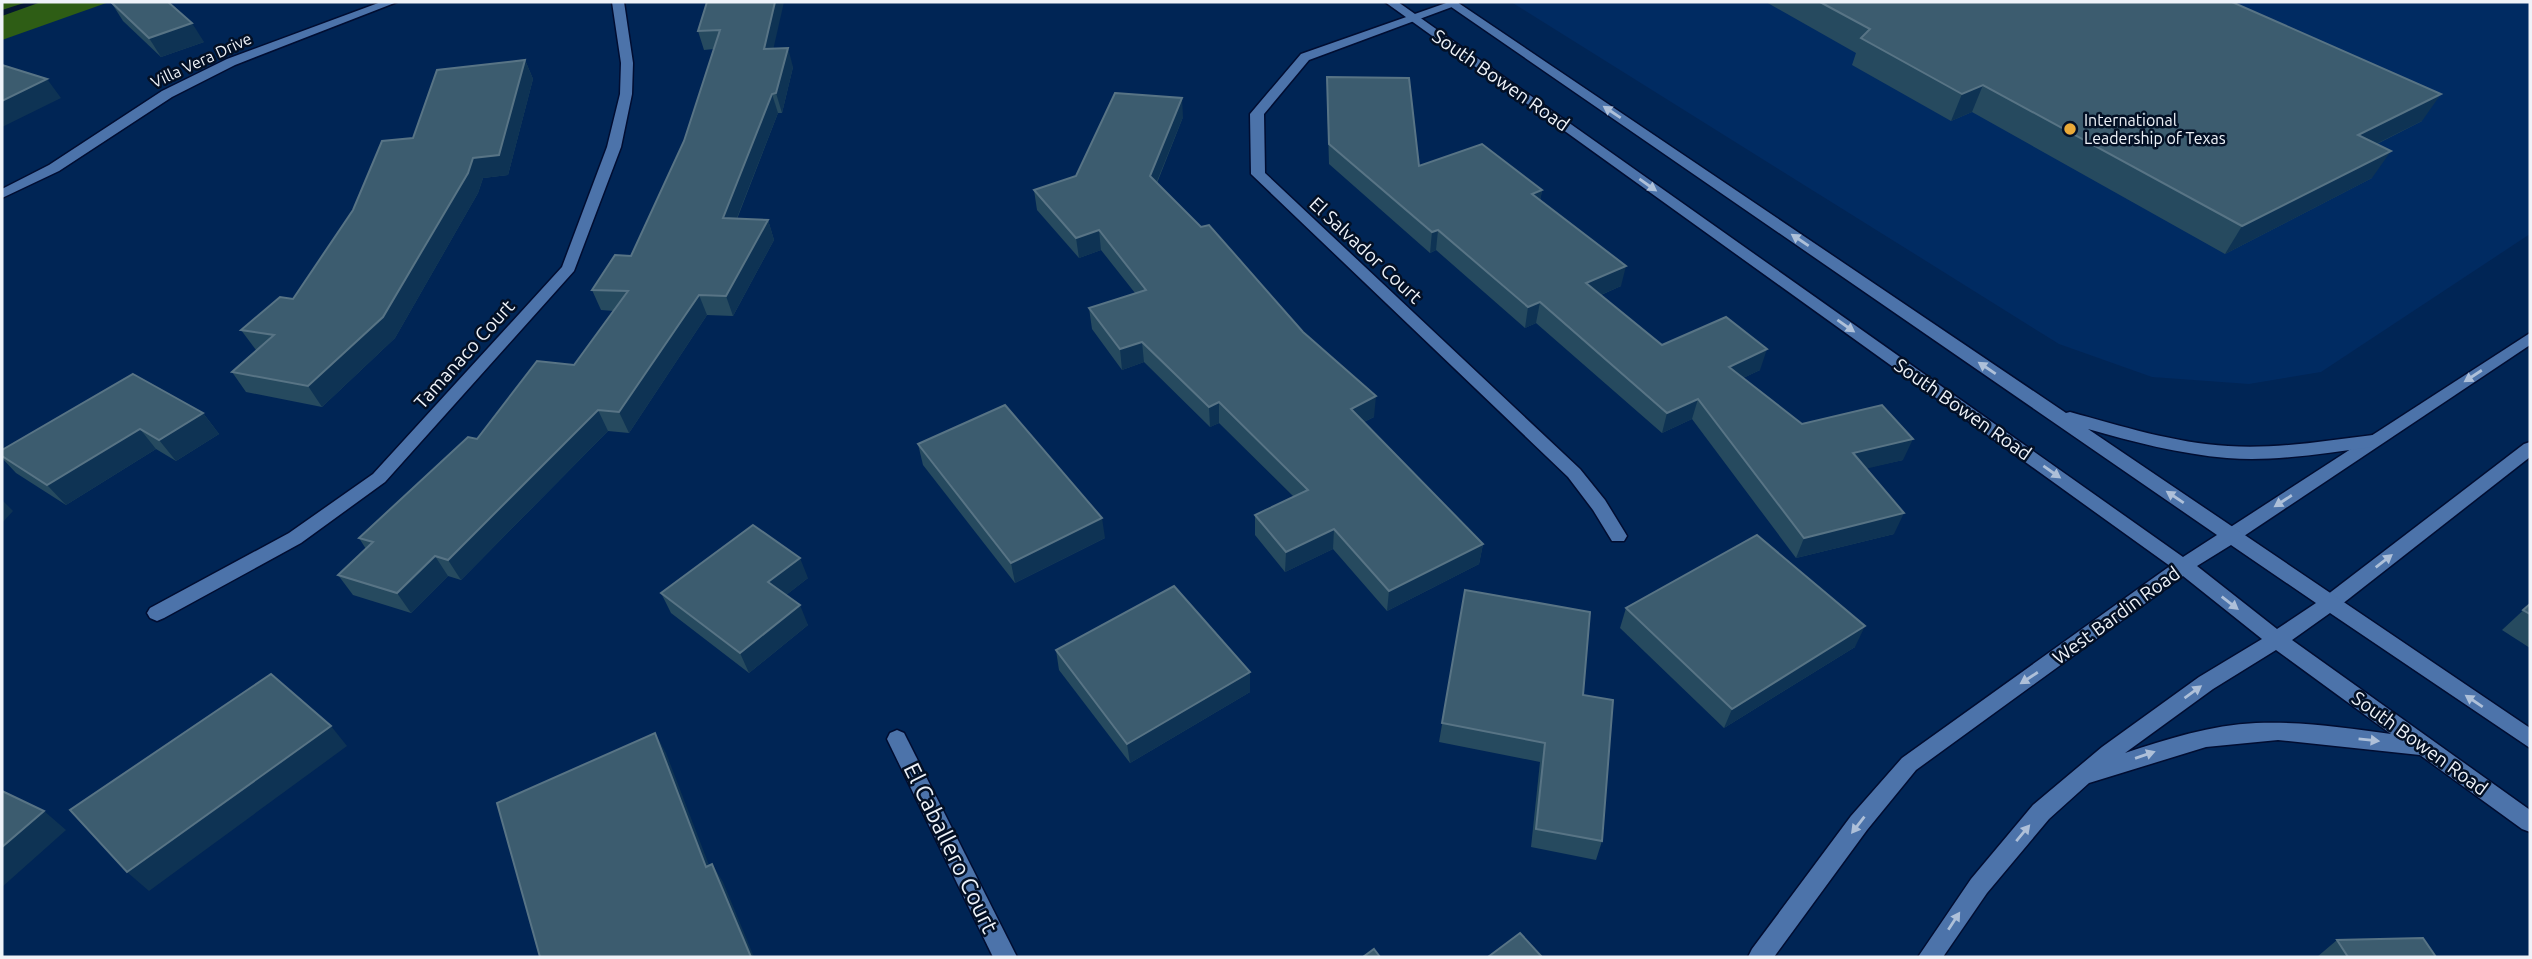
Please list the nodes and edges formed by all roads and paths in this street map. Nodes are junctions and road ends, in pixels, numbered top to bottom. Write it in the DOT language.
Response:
graph roads {
  1 [pos="391,2"];
  2 [pos="618,2"];
  3 [pos="1391,2"];
  4 [pos="1452,3"];
  5 [pos="1413,18"];
  6 [pos="2,194"];
  7 [pos="2530,338"];
  8 [pos="2039,404"];
  9 [pos="2373,441"];
  10 [pos="2530,448"];
  11 [pos="2232,535"];
  12 [pos="1618,536"];
  13 [pos="2183,566"];
  14 [pos="2330,603"];
  15 [pos="157,613"];
  16 [pos="2277,640"];
  17 [pos="897,739"];
  18 [pos="2530,739"];
  19 [pos="2425,746"];
  20 [pos="2080,778"];
  21 [pos="2530,822"];
  22 [pos="1005,957"];
  23 [pos="1760,957"];
  24 [pos="1930,957"];
  1 -- 6 [label="main road, Villa Vera Drive"];
  2 -- 15 [label="main road, Tamanaco Court"];
  3 -- 5 [label="main road, South Bowen Road"];
  4 -- 5 [label="main road, El Salvador Court"];
  8 -- 4 [label="main road, South Bowen Road, one-way"];
  5 -- 12 [label="main road, El Salvador Court"];
  5 -- 13 [label="main road, South Bowen Road, one-way"];
  7 -- 9 [label="main road, West Bardin Road, one-way"];
  8 -- 9 [label="main road"];
  11 -- 8 [label="main road, South Bowen Road, one-way"];
  9 -- 11 [label="main road, West Bardin Road, one-way"];
  14 -- 10 [label="main road, one-way"];
  11 -- 13 [label="main road, West Bardin Road"];
  11 -- 14 [label="main road, South Bowen Road"];
  13 -- 16 [label="main road, South Bowen Road, one-way"];
  13 -- 23 [label="main road, West Bardin Road, one-way"];
  14 -- 16 [label="main road"];
  18 -- 14 [label="main road, South Bowen Road, one-way"];
  16 -- 19 [label="main road, South Bowen Road"];
  20 -- 16 [label="main road, one-way"];
  17 -- 22 [label="main road, El Caballero Court"];
  20 -- 19 [label="main road, one-way"];
  19 -- 21 [label="main road, South Bowen Road"];
  24 -- 20 [label="main road, one-way"];
}
